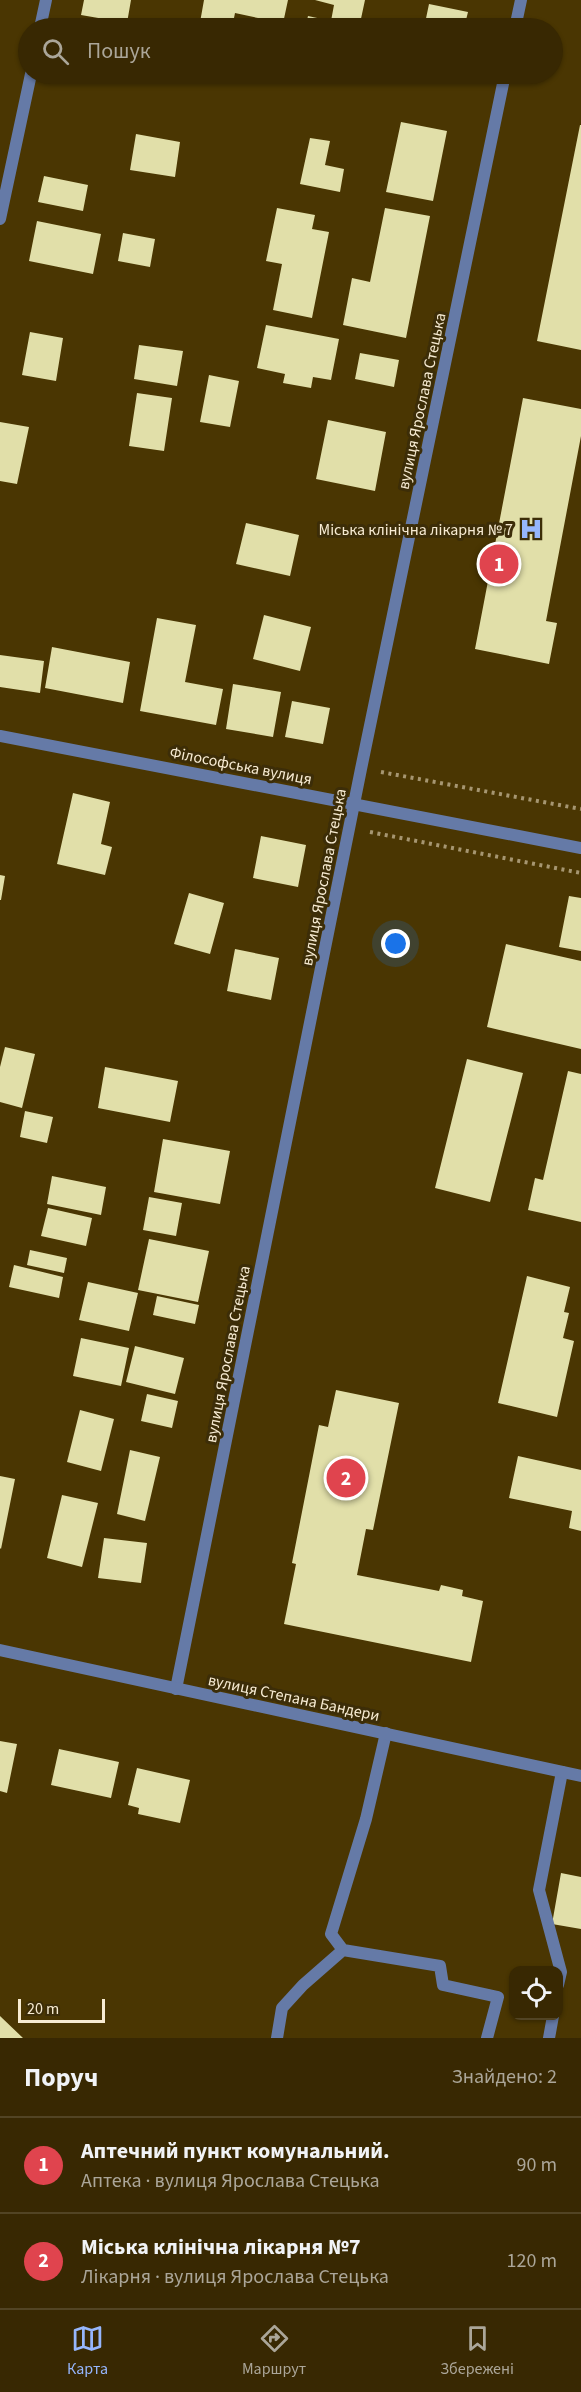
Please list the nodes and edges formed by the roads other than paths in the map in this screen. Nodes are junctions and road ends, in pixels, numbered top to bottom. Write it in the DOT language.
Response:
graph roads {
  1 [pos="46,0"];
  2 [pos="521,0"];
  3 [pos="42,18"];
  4 [pos="516,18"];
  5 [pos="29,84"];
  6 [pos="503,84"];
  7 [pos="0,219"];
  8 [pos="0,736"];
  9 [pos="355,803"];
  10 [pos="581,848"];
  11 [pos="0,1650"];
  12 [pos="176,1689"];
  13 [pos="386,1733"];
  14 [pos="562,1772"];
  15 [pos="581,1776"];
  16 [pos="344,1950"];
  17 [pos="559,1966"];
  18 [pos="552,2020"];
  19 [pos="277,2038"];
  20 [pos="488,2038"];
  21 [pos="549,2038"];
  1 -- 3 [label="street"];
  2 -- 4 [label="street"];
  5 -- 7 [label="street"];
  6 -- 9 [label="street, вулиця Ярослава Стецька"];
  8 -- 9 [label="street, Філософська вулиця"];
  9 -- 10 [label="street, Філософська вулиця"];
  9 -- 12 [label="street, вулиця Ярослава Стецька"];
  11 -- 12 [label="street, вулиця Степана Бандери"];
  12 -- 13 [label="street, вулиця Степана Бандери"];
  13 -- 14 [label="street, вулиця Степана Бандери"];
  13 -- 16 [label="street"];
  14 -- 15 [label="street, вулиця Степана Бандери"];
  14 -- 17 [label="street"];
  16 -- 19 [label="street"];
  16 -- 20 [label="street"];
  18 -- 21 [label="street"];
}
